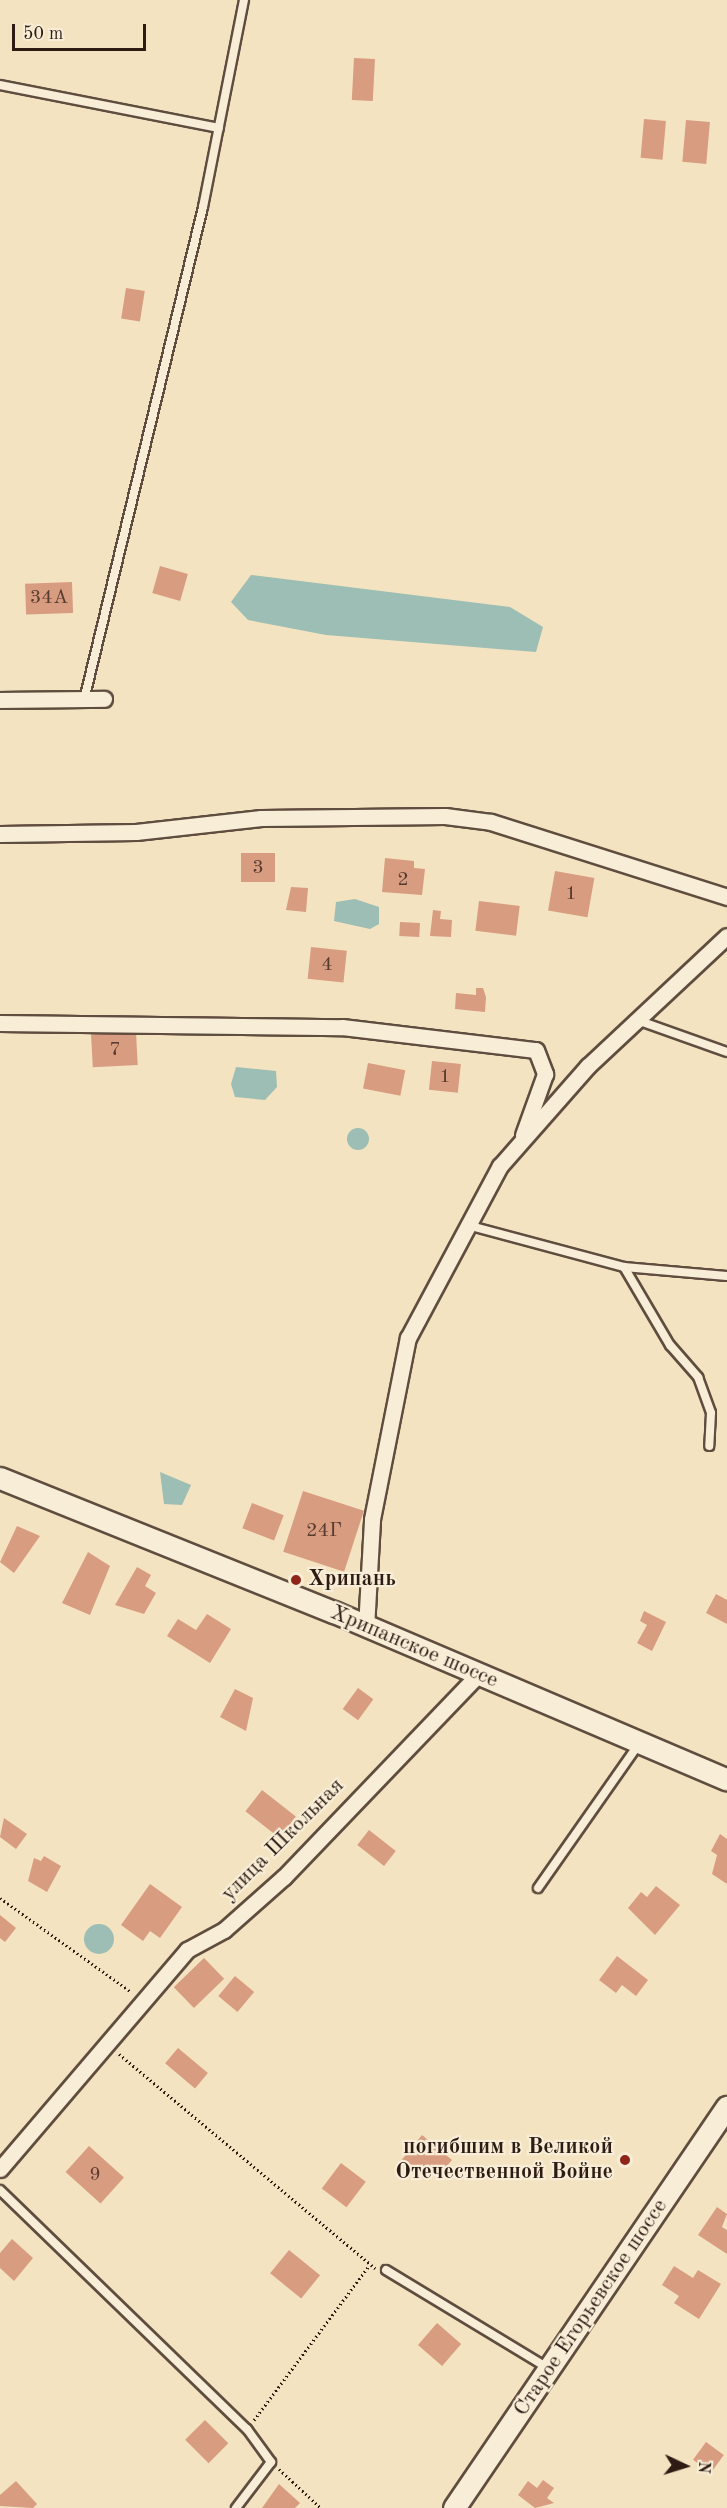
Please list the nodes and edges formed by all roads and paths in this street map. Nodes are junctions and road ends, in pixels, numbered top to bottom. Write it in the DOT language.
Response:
graph roads {
  1 [pos="244,0"];
  2 [pos="0,85"];
  3 [pos="219,128"];
  4 [pos="104,699"];
  5 [pos="0,700"];
  6 [pos="84,700"];
  7 [pos="0,834"];
  8 [pos="727,897"];
  9 [pos="727,935"];
  10 [pos="640,1021"];
  11 [pos="0,1023"];
  12 [pos="727,1052"];
  13 [pos="520,1143"];
  14 [pos="467,1225"];
  15 [pos="624,1268"];
  16 [pos="727,1276"];
  17 [pos="709,1446"];
  18 [pos="0,1478"];
  19 [pos="366,1628"];
  20 [pos="479,1674"];
  21 [pos="640,1743"];
  22 [pos="727,1780"];
  23 [pos="538,1888"];
  24 [pos="0,1898"];
  25 [pos="144,2003"];
  26 [pos="109,2045"];
  27 [pos="727,2107"];
  28 [pos="0,2169"];
  29 [pos="0,2190"];
  30 [pos="368,2267"];
  31 [pos="386,2270"];
  32 [pos="549,2369"];
  33 [pos="247,2429"];
  34 [pos="270,2462"];
  35 [pos="236,2508"];
  36 [pos="321,2508"];
  37 [pos="454,2508"];
  1 -- 3 [label="lane"];
  2 -- 3 [label="lane"];
  3 -- 6 [label="lane"];
  4 -- 6 [label="street"];
  5 -- 6 [label="street"];
  7 -- 8 [label="street"];
  9 -- 10 [label="street"];
  10 -- 12 [label="lane"];
  10 -- 13 [label="street"];
  11 -- 13 [label="street"];
  13 -- 14 [label="street"];
  14 -- 15 [label="lane"];
  14 -- 19 [label="street"];
  15 -- 16 [label="lane"];
  15 -- 17 [label="lane"];
  18 -- 19 [label="main road, Хрипанское шоссе"];
  19 -- 20 [label="main road, Хрипанское шоссе"];
  20 -- 21 [label="main road, Хрипанское шоссе"];
  20 -- 25 [label="street, улица Школьная"];
  21 -- 22 [label="main road, Хрипанское шоссе"];
  21 -- 23 [label="lane"];
  24 -- 25 [label="path"];
  25 -- 26 [label="street, улица Школьная"];
  26 -- 28 [label="street, улица Школьная"];
  26 -- 30 [label="path"];
  27 -- 32 [label="main road, Старое Егорьевское шоссе"];
  29 -- 33 [label="lane"];
  30 -- 31 [label="path"];
  30 -- 33 [label="path"];
  31 -- 32 [label="lane"];
  32 -- 37 [label="main road, Старое Егорьевское шоссе"];
  33 -- 34 [label="lane"];
  34 -- 35 [label="lane"];
  34 -- 36 [label="path"];
}
